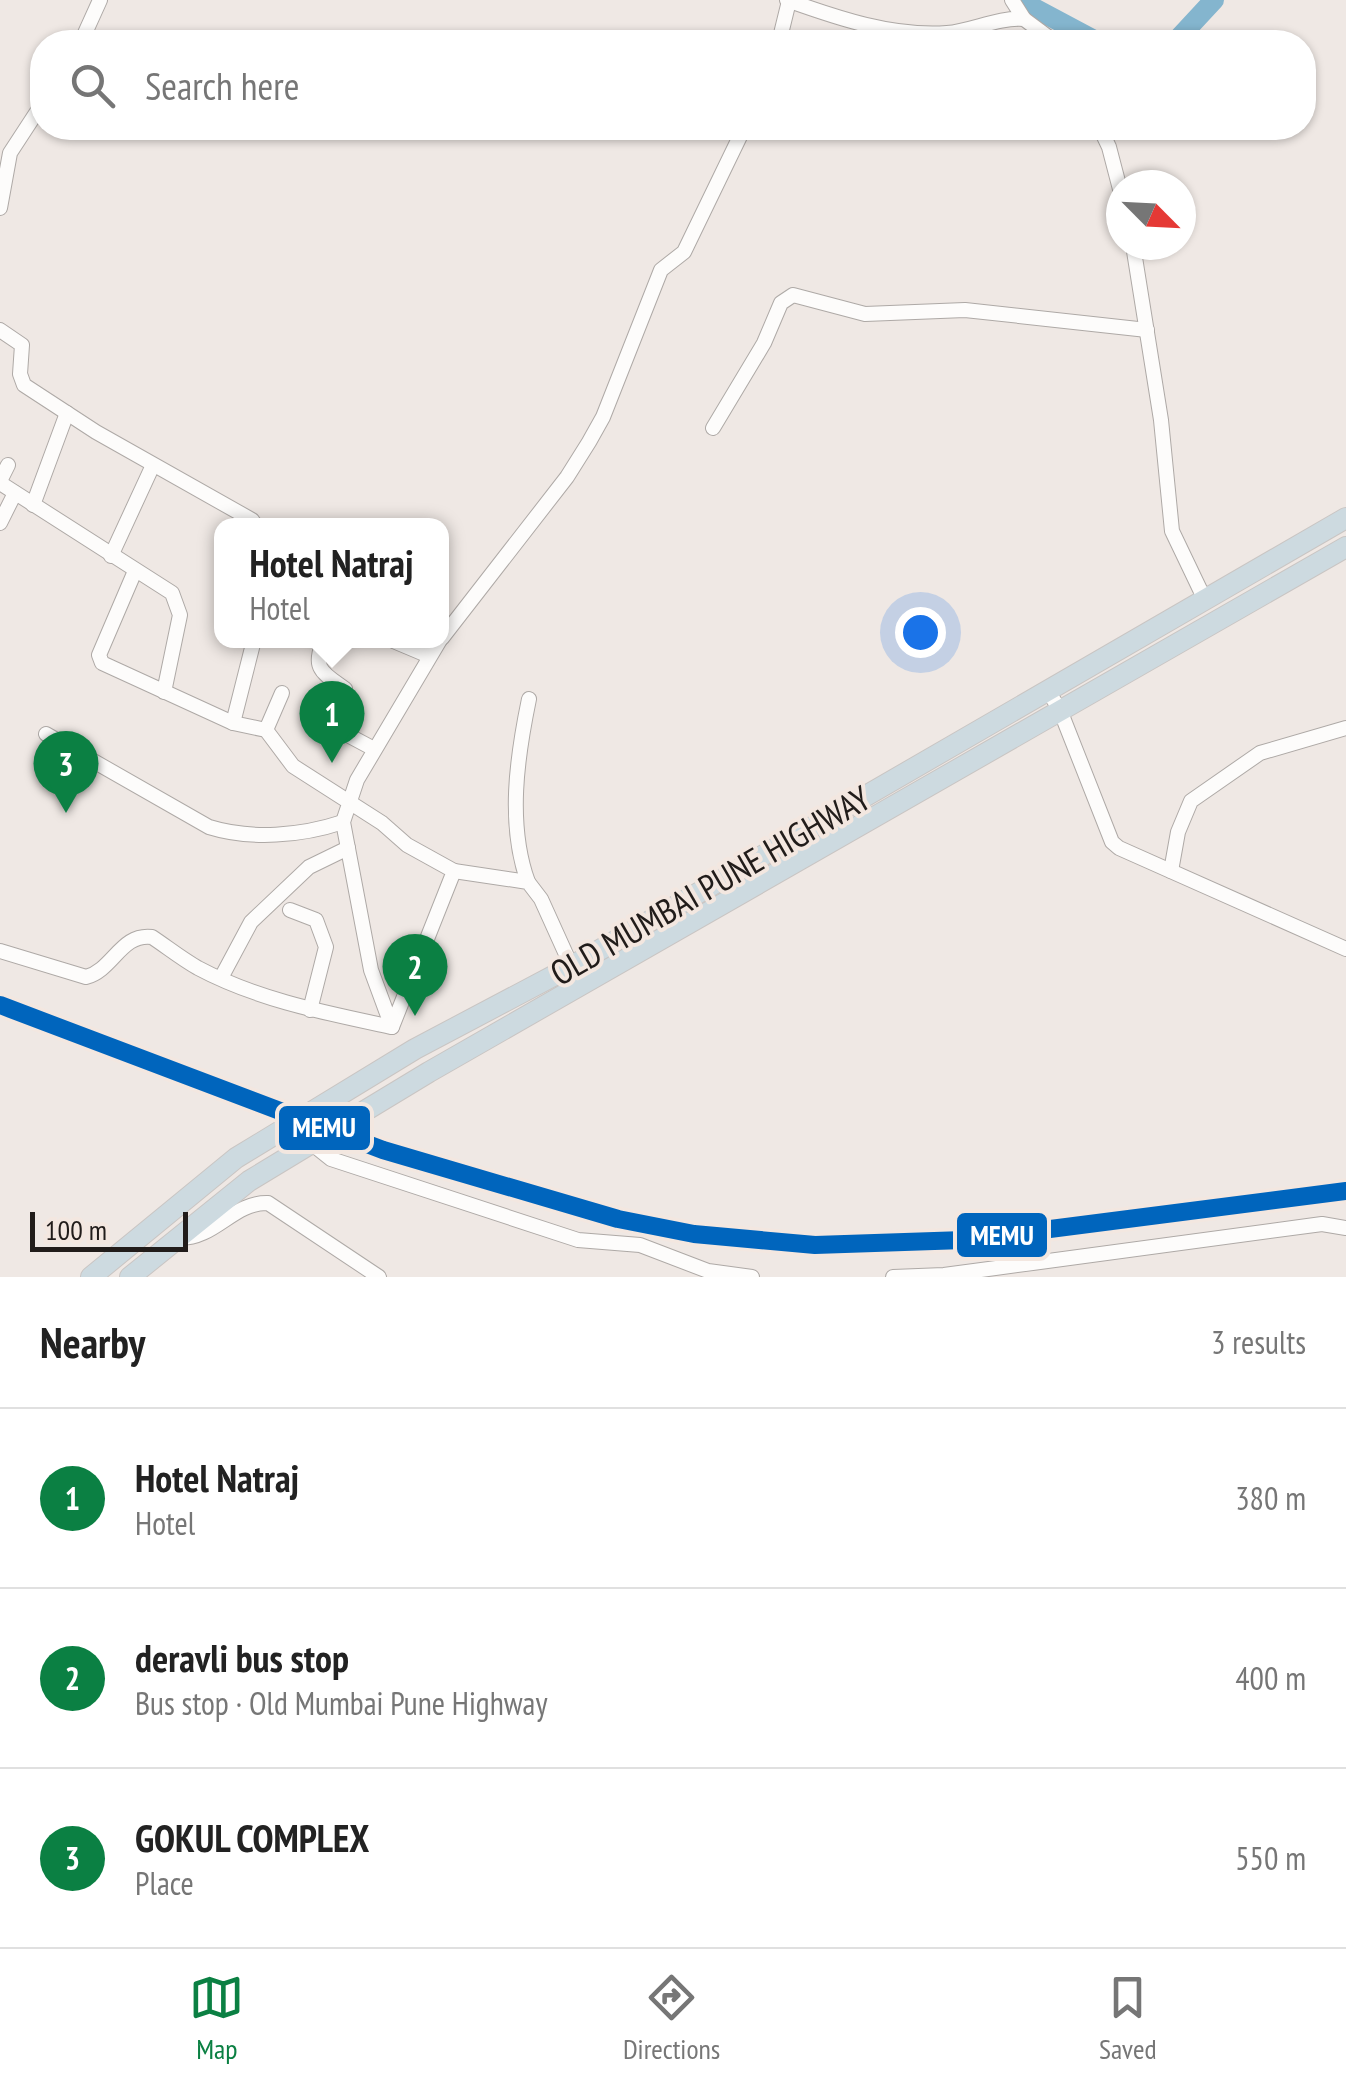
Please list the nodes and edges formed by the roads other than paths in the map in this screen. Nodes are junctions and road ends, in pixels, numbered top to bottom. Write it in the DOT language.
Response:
graph roads {
  1 [pos="100,0"];
  2 [pos="788,0"];
  3 [pos="1018,10"];
  4 [pos="87,30"];
  5 [pos="782,30"];
  6 [pos="896,30"];
  7 [pos="960,30"];
  8 [pos="1041,30"];
  9 [pos="30,122"];
  10 [pos="738,140"];
  11 [pos="1106,140"];
  12 [pos="1115,170"];
  13 [pos="0,208"];
  14 [pos="1135,260"];
  15 [pos="0,330"];
  16 [pos="1147,330"];
  17 [pos="67,413"];
  18 [pos="714,428"];
  19 [pos="8,465"];
  20 [pos="154,465"];
  21 [pos="0,482"];
  22 [pos="15,493"];
  23 [pos="33,505"];
  24 [pos="248,518"];
  25 [pos="1346,518"];
  26 [pos="0,522"];
  27 [pos="1346,547"];
  28 [pos="112,556"];
  29 [pos="135,571"];
  30 [pos="1205,600"];
  31 [pos="449,630"];
  32 [pos="252,648"];
  33 [pos="321,648"];
  34 [pos="409,648"];
  35 [pos="434,648"];
  36 [pos="428,656"];
  37 [pos="1048,691"];
  38 [pos="164,692"];
  39 [pos="282,693"];
  40 [pos="529,699"];
  41 [pos="1060,710"];
  42 [pos="233,723"];
  43 [pos="1346,728"];
  44 [pos="266,730"];
  45 [pos="46,734"];
  46 [pos="374,749"];
  47 [pos="347,802"];
  48 [pos="342,822"];
  49 [pos="348,848"];
  50 [pos="454,871"];
  51 [pos="1171,871"];
  52 [pos="528,882"];
  53 [pos="290,910"];
  54 [pos="1346,949"];
  55 [pos="0,951"];
  56 [pos="575,975"];
  57 [pos="221,978"];
  58 [pos="310,1010"];
  59 [pos="392,1026"];
  60 [pos="424,1044"];
  61 [pos="436,1067"];
  62 [pos="311,1144"];
  63 [pos="1346,1228"];
  64 [pos="178,1238"];
  65 [pos="91,1277"];
  66 [pos="130,1277"];
  67 [pos="379,1277"];
  68 [pos="752,1277"];
  69 [pos="892,1277"];
  1 -- 4 [label="street"];
  2 -- 5 [label="street"];
  2 -- 6 [label="street"];
  3 -- 7 [label="street"];
  3 -- 8 [label="street"];
  9 -- 13 [label="street"];
  10 -- 31 [label="street"];
  11 -- 12 [label="street"];
  14 -- 16 [label="street"];
  15 -- 17 [label="street"];
  16 -- 18 [label="street"];
  16 -- 30 [label="street"];
  17 -- 20 [label="street"];
  17 -- 23 [label="street"];
  19 -- 21 [label="street"];
  20 -- 24 [label="street"];
  20 -- 28 [label="street"];
  21 -- 22 [label="street"];
  22 -- 23 [label="street"];
  22 -- 26 [label="street"];
  23 -- 28 [label="street"];
  25 -- 30 [label="highway, OLD MUMBAI PUNE HIGHWAY"];
  27 -- 41 [label="highway, OLD MUMBAI PUNE HIGHWAY"];
  28 -- 29 [label="street"];
  29 -- 38 [label="street"];
  29 -- 38 [label="street"];
  30 -- 37 [label="highway, OLD MUMBAI PUNE HIGHWAY"];
  32 -- 42 [label="street"];
  33 -- 46 [label="street"];
  34 -- 36 [label="street"];
  35 -- 36 [label="street"];
  36 -- 46 [label="street"];
  37 -- 41 [label="street"];
  37 -- 56 [label="highway, OLD MUMBAI PUNE HIGHWAY"];
  38 -- 42 [label="street"];
  39 -- 44 [label="street"];
  40 -- 52 [label="street"];
  41 -- 51 [label="street"];
  41 -- 56 [label="highway, OLD MUMBAI PUNE HIGHWAY"];
  42 -- 44 [label="street"];
  43 -- 51 [label="street"];
  44 -- 47 [label="street"];
  45 -- 48 [label="street"];
  46 -- 47 [label="street"];
  47 -- 48 [label="street"];
  47 -- 50 [label="street"];
  48 -- 49 [label="street"];
  49 -- 57 [label="street"];
  49 -- 59 [label="street"];
  50 -- 52 [label="street"];
  50 -- 59 [label="street"];
  51 -- 54 [label="street"];
  52 -- 56 [label="street"];
  53 -- 58 [label="street"];
  55 -- 57 [label="street"];
  56 -- 60 [label="highway, OLD MUMBAI PUNE HIGHWAY"];
  56 -- 61 [label="highway, OLD MUMBAI PUNE HIGHWAY"];
  57 -- 58 [label="street"];
  58 -- 59 [label="street"];
  60 -- 61 [label="highway"];
  60 -- 65 [label="highway, OLD MUMBAI PUNE HIGHWAY"];
  61 -- 62 [label="highway, OLD MUMBAI PUNE HIGHWAY"];
  62 -- 64 [label="highway, OLD MUMBAI PUNE HIGHWAY"];
  62 -- 68 [label="street"];
  63 -- 69 [label="street"];
  64 -- 66 [label="highway, OLD MUMBAI PUNE HIGHWAY"];
  64 -- 67 [label="street"];
}
